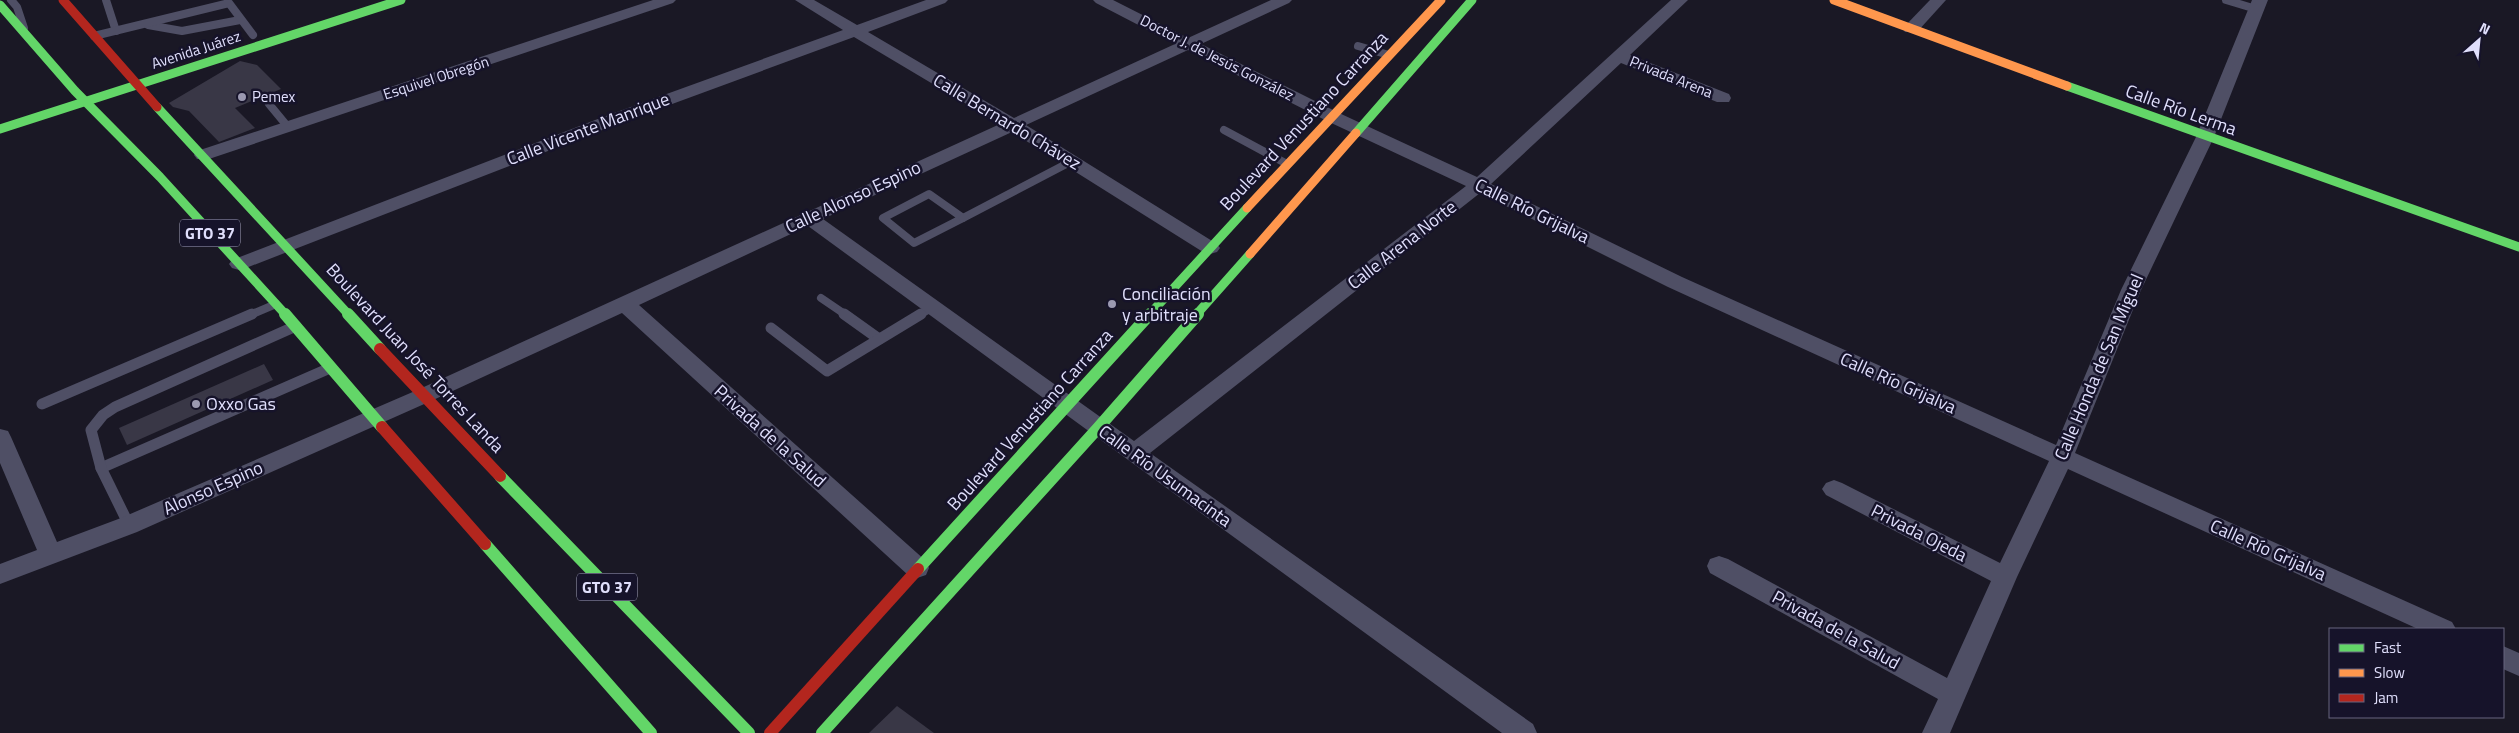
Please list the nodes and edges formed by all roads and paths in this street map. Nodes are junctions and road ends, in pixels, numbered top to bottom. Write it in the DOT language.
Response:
graph roads {
  1 [pos="10,0"];
  2 [pos="55,0"];
  3 [pos="106,0"];
  4 [pos="367,0"];
  5 [pos="401,0"];
  6 [pos="668,0"];
  7 [pos="803,0"];
  8 [pos="940,0"];
  9 [pos="1101,0"];
  10 [pos="1284,0"];
  11 [pos="1441,0"];
  12 [pos="1472,0"];
  13 [pos="1680,0"];
  14 [pos="1834,0"];
  15 [pos="1938,0"];
  16 [pos="2226,0"];
  17 [pos="67,4"];
  18 [pos="0,5"];
  19 [pos="2258,5"];
  20 [pos="6,19"];
  21 [pos="240,20"];
  22 [pos="145,24"];
  23 [pos="1911,29"];
  24 [pos="116,31"];
  25 [pos="856,31"];
  26 [pos="26,33"];
  27 [pos="94,36"];
  28 [pos="249,36"];
  29 [pos="1188,44"];
  30 [pos="1358,46"];
  31 [pos="1389,55"];
  32 [pos="1619,56"];
  33 [pos="137,84"];
  34 [pos="1723,98"];
  35 [pos="86,102"];
  36 [pos="269,104"];
  37 [pos="1333,117"];
  38 [pos="1012,124"];
  39 [pos="288,127"];
  40 [pos="1358,128"];
  41 [pos="0,129"];
  42 [pos="1224,130"];
  43 [pos="2205,137"];
  44 [pos="203,155"];
  45 [pos="1072,161"];
  46 [pos="1287,164"];
  47 [pos="1479,185"];
  48 [pos="808,218"];
  49 [pos="963,218"];
  50 [pos="286,244"];
  51 [pos="2519,247"];
  52 [pos="1210,248"];
  53 [pos="239,264"];
  54 [pos="821,298"];
  55 [pos="624,303"];
  56 [pos="276,304"];
  57 [pos="932,307"];
  58 [pos="296,326"];
  59 [pos="771,328"];
  60 [pos="879,339"];
  61 [pos="330,368"];
  62 [pos="423,396"];
  63 [pos="42,404"];
  64 [pos="1069,405"];
  65 [pos="374,418"];
  66 [pos="1098,428"];
  67 [pos="0,437"];
  68 [pos="1133,454"];
  69 [pos="2062,457"];
  70 [pos="101,468"];
  71 [pos="1834,489"];
  72 [pos="129,525"];
  73 [pos="50,553"];
  74 [pos="1719,566"];
  75 [pos="917,568"];
  76 [pos="0,574"];
  77 [pos="2005,577"];
  78 [pos="2441,628"];
  79 [pos="2504,657"];
  80 [pos="2519,664"];
  81 [pos="1952,694"];
  82 [pos="651,733"];
  83 [pos="749,733"];
  84 [pos="770,733"];
  85 [pos="822,733"];
  86 [pos="1523,733"];
  87 [pos="1936,733"];
  1 -- 26 [label="lane"];
  2 -- 17 [label="lane"];
  3 -- 24 [label="lane"];
  4 -- 28 [label="main road, Avenida Juárez"];
  5 -- 33 [label="main road, Avenida Juárez"];
  6 -- 39 [label="street, Esquivel Obregón"];
  7 -- 25 [label="street, Calle Bernardo Chávez"];
  8 -- 25 [label="street, Calle Vicente Manrique"];
  9 -- 29 [label="street, Doctor J. de Jesús González"];
  10 -- 29 [label="street, Calle Alonso Espino"];
  11 -- 31 [label="main road, Boulevard Venustiano Carranza"];
  12 -- 40 [label="main road"];
  13 -- 32 [label="street, Calle Arena Norte"];
  14 -- 23 [label="main road, Calle Río Lerma"];
  15 -- 23 [label="street"];
  16 -- 19 [label="lane"];
  17 -- 27 [label="main road, Boulevard Juan José Torres Landa / GTO 37"];
  18 -- 20 [label="main road, GTO 37"];
  19 -- 43 [label="street, Calle Honda de San Miguel"];
  20 -- 26 [label="main road, GTO 37"];
  21 -- 22 [label="lane"];
  21 -- 22 [label="lane"];
  21 -- 28 [label="lane"];
  22 -- 24 [label="lane"];
  23 -- 43 [label="main road, Calle Río Lerma"];
  24 -- 27 [label="lane"];
  25 -- 38 [label="street, Calle Bernardo Chávez"];
  25 -- 50 [label="street, Calle Vicente Manrique"];
  26 -- 35 [label="main road, GTO 37"];
  27 -- 33 [label="main road, Boulevard Juan José Torres Landa / GTO 37"];
  29 -- 37 [label="street, Doctor J. de Jesús González"];
  29 -- 38 [label="street, Calle Alonso Espino"];
  30 -- 31 [label="lane"];
  31 -- 37 [label="main road, Boulevard Venustiano Carranza"];
  32 -- 34 [label="street, Privada Arena"];
  32 -- 47 [label="street, Calle Arena Norte"];
  33 -- 35 [label="main road, Avenida Juárez"];
  33 -- 44 [label="main road, Boulevard Juan José Torres Landa / GTO 37"];
  35 -- 41 [label="main road, Avenida Juárez"];
  35 -- 53 [label="main road, GTO 37"];
  36 -- 39 [label="lane"];
  37 -- 40 [label="street, Doctor J. de Jesús González"];
  37 -- 46 [label="main road, Boulevard Venustiano Carranza"];
  38 -- 45 [label="street, Calle Bernardo Chávez"];
  38 -- 48 [label="street, Calle Alonso Espino"];
  39 -- 44 [label="street, Esquivel Obregón"];
  40 -- 47 [label="street, Calle Río Grijalva"];
  40 -- 66 [label="main road"];
  42 -- 46 [label="lane"];
  43 -- 51 [label="main road, Calle Río Lerma"];
  43 -- 69 [label="street, Calle Honda de San Miguel"];
  44 -- 50 [label="main road, Boulevard Juan José Torres Landa / GTO 37"];
  45 -- 49 [label="lane"];
  45 -- 52 [label="street, Calle Bernardo Chávez"];
  46 -- 52 [label="main road, Boulevard Venustiano Carranza"];
  47 -- 68 [label="street, Calle Arena Norte"];
  47 -- 69 [label="street, Calle Río Grijalva"];
  48 -- 55 [label="street, Calle Alonso Espino"];
  48 -- 57 [label="street, Calle Río Usumacinta"];
  49 -- 49 [label="lane"];
  50 -- 53 [label="street, Calle Vicente Manrique"];
  50 -- 62 [label="main road, Boulevard Juan José Torres Landa / GTO 37"];
  52 -- 64 [label="main road, Boulevard Venustiano Carranza"];
  53 -- 56 [label="main road, GTO 37"];
  54 -- 60 [label="lane"];
  55 -- 62 [label="street, Calle Alonso Espino"];
  55 -- 75 [label="street, Privada de la Salud"];
  56 -- 58 [label="main road, GTO 37"];
  56 -- 63 [label="lane"];
  57 -- 60 [label="lane"];
  57 -- 64 [label="street, Calle Río Usumacinta"];
  58 -- 61 [label="main road, GTO 37"];
  58 -- 70 [label="lane"];
  59 -- 60 [label="lane"];
  61 -- 65 [label="main road, GTO 37"];
  61 -- 70 [label="lane"];
  62 -- 65 [label="street, Alonso Espino"];
  62 -- 83 [label="main road, Boulevard Juan José Torres Landa / GTO 37"];
  64 -- 66 [label="street, Calle Río Usumacinta"];
  64 -- 75 [label="main road, Boulevard Venustiano Carranza"];
  65 -- 72 [label="street, Alonso Espino"];
  65 -- 82 [label="main road, GTO 37"];
  66 -- 68 [label="street, Calle Río Usumacinta"];
  66 -- 85 [label="main road"];
  67 -- 73 [label="street"];
  68 -- 86 [label="street, Calle Río Usumacinta"];
  69 -- 77 [label="street, Calle Honda de San Miguel"];
  69 -- 78 [label="street, Calle Río Grijalva"];
  70 -- 72 [label="lane"];
  71 -- 77 [label="street, Privada Ojeda"];
  72 -- 73 [label="street, Alonso Espino"];
  73 -- 76 [label="street, Alonso Espino"];
  74 -- 81 [label="street, Privada de la Salud"];
  75 -- 84 [label="main road, Boulevard Venustiano Carranza"];
  77 -- 81 [label="street, Calle Honda de San Miguel"];
  79 -- 80 [label="street"];
  81 -- 87 [label="street, Calle Honda de San Miguel"];
}
